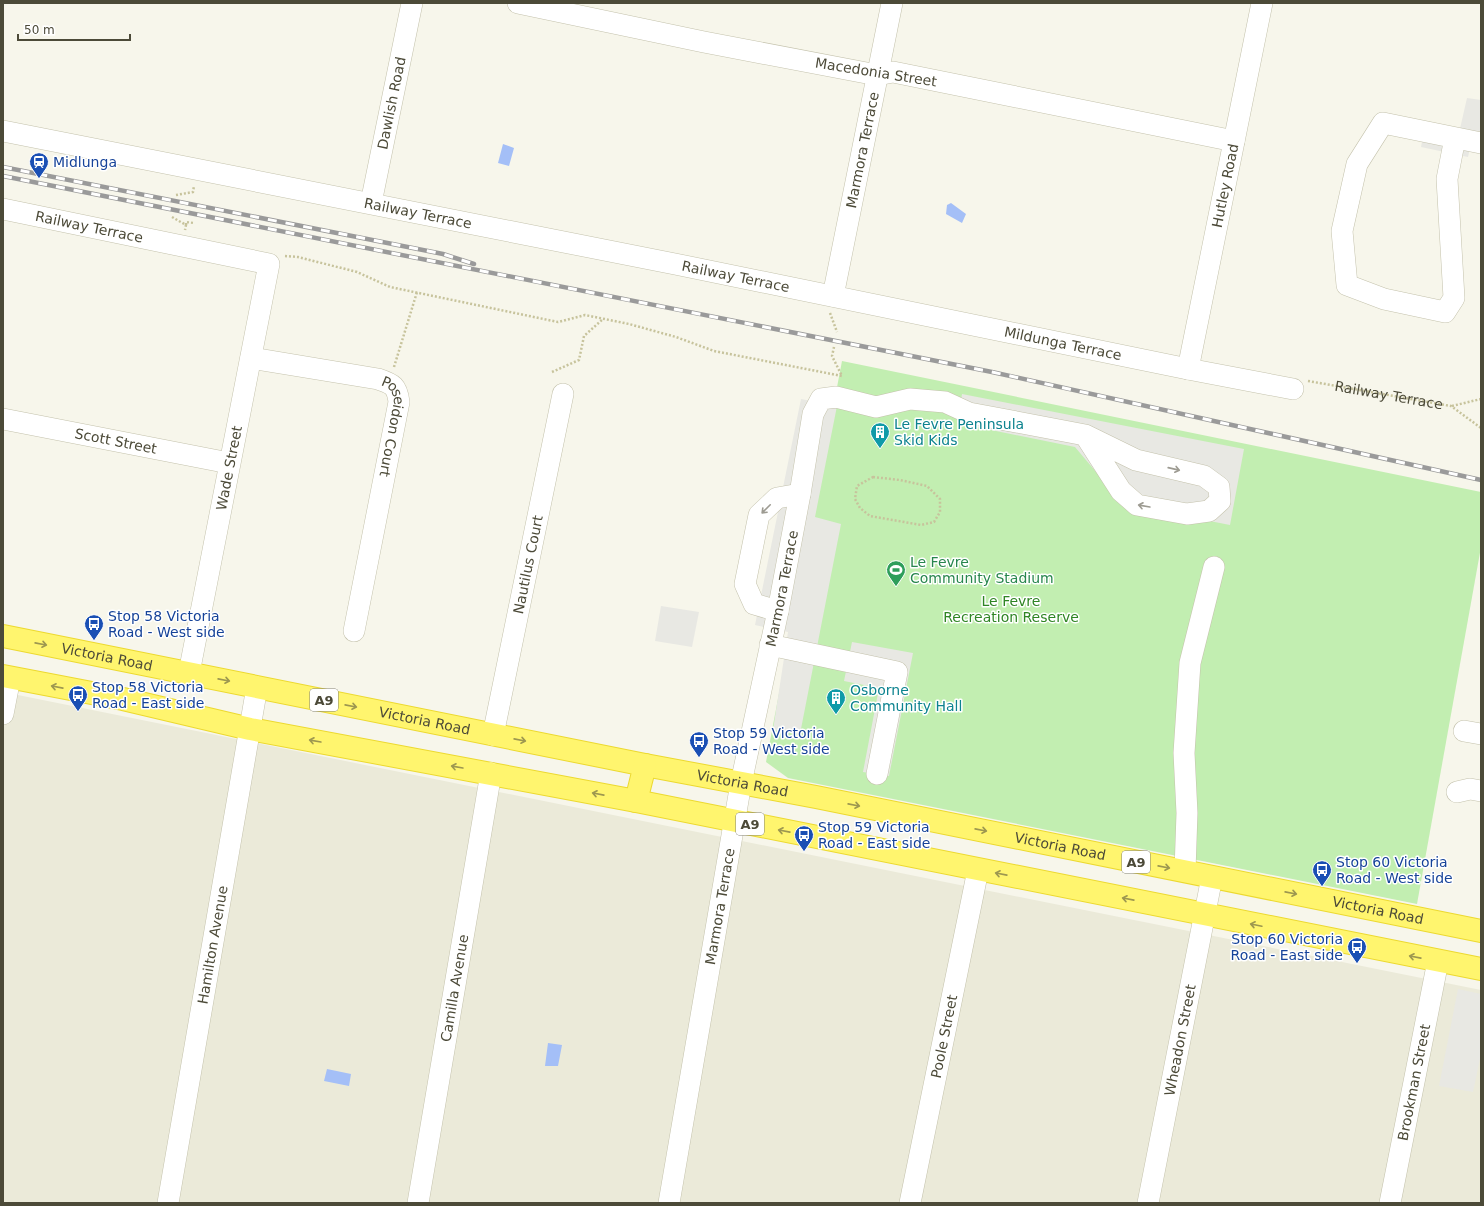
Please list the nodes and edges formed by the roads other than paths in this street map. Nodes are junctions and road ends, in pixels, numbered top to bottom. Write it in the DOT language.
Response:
graph roads {
  1 [pos="412,3"];
  2 [pos="518,3"];
  3 [pos="892,3"];
  4 [pos="1262,3"];
  5 [pos="877,75"];
  6 [pos="3,131"];
  7 [pos="1455,138"];
  8 [pos="1234,141"];
  9 [pos="1481,143"];
  10 [pos="371,203"];
  11 [pos="3,209"];
  12 [pos="277,260"];
  13 [pos="831,303"];
  14 [pos="252,358"];
  15 [pos="1188,369"];
  16 [pos="1293,389"];
  17 [pos="564,394"];
  18 [pos="3,419"];
  19 [pos="1085,434"];
  20 [pos="230,463"];
  21 [pos="800,494"];
  22 [pos="1214,567"];
  23 [pos="778,611"];
  24 [pos="354,631"];
  25 [pos="3,636"];
  26 [pos="770,644"];
  27 [pos="189,673"];
  28 [pos="6,677"];
  29 [pos="257,687"];
  30 [pos="3,714"];
  31 [pos="250,729"];
  32 [pos="493,735"];
  33 [pos="645,765"];
  34 [pos="491,773"];
  35 [pos="877,774"];
  36 [pos="741,783"];
  37 [pos="1481,791"];
  38 [pos="1457,792"];
  39 [pos="636,801"];
  40 [pos="735,821"];
  41 [pos="978,870"];
  42 [pos="1185,871"];
  43 [pos="1212,877"];
  44 [pos="1205,914"];
  45 [pos="1481,930"];
  46 [pos="1438,961"];
  47 [pos="1481,969"];
  48 [pos="168,1203"];
  49 [pos="418,1203"];
  50 [pos="669,1203"];
  51 [pos="910,1203"];
  52 [pos="1148,1203"];
  53 [pos="1390,1203"];
  1 -- 10 [label="street, Dawlish Road"];
  2 -- 5 [label="street, Macedonia Street"];
  3 -- 5 [label="street, Marmora Terrace"];
  4 -- 8 [label="street, Hutley Road"];
  5 -- 8 [label="street, Macedonia Street"];
  5 -- 13 [label="street, Marmora Terrace"];
  6 -- 10 [label="street, Railway Terrace"];
  7 -- 7 [label="street"];
  7 -- 9 [label="street"];
  8 -- 15 [label="street, Hutley Road"];
  10 -- 13 [label="street, Railway Terrace"];
  11 -- 12 [label="street, Railway Terrace"];
  12 -- 14 [label="street, Wade Street"];
  13 -- 15 [label="street, Mildunga Terrace"];
  14 -- 20 [label="street, Wade Street"];
  14 -- 24 [label="street, Poseidon Court"];
  15 -- 16 [label="street, Mildunga Terrace"];
  17 -- 32 [label="street, Nautilus Court"];
  18 -- 20 [label="street, Scott Street"];
  19 -- 19 [label="street, one-way"];
  19 -- 21 [label="street, Marmora Terrace"];
  20 -- 27 [label="street, Wade Street"];
  21 -- 23 [label="street, Marmora Terrace"];
  21 -- 23 [label="street, one-way"];
  22 -- 42 [label="street"];
  23 -- 26 [label="street, Marmora Terrace"];
  25 -- 27 [label="highway, Victoria Road / A9, one-way"];
  26 -- 35 [label="street"];
  26 -- 36 [label="street, Marmora Terrace"];
  27 -- 29 [label="highway, Victoria Road / A9, one-way"];
  28 -- 30 [label="street"];
  31 -- 28 [label="highway, A9, one-way"];
  29 -- 31 [label="street, Hamilton Avenue"];
  29 -- 32 [label="highway, Victoria Road / A9, one-way"];
  34 -- 31 [label="highway, A9, one-way"];
  31 -- 48 [label="street, Hamilton Avenue"];
  32 -- 33 [label="highway, Victoria Road / A9, one-way"];
  33 -- 36 [label="highway, Victoria Road / A9"];
  33 -- 39 [label="highway"];
  39 -- 34 [label="highway, A9, one-way"];
  34 -- 49 [label="street, Camilla Avenue"];
  36 -- 40 [label="street, Marmora Terrace"];
  36 -- 42 [label="highway, Victoria Road / A9, one-way"];
  37 -- 38 [label="street"];
  39 -- 40 [label="highway, A9"];
  41 -- 40 [label="highway, A9, one-way"];
  40 -- 50 [label="street, Marmora Terrace"];
  44 -- 41 [label="highway, A9, one-way"];
  41 -- 51 [label="street, Poole Street"];
  42 -- 43 [label="highway, Victoria Road / A9"];
  43 -- 44 [label="street, Wheadon Street"];
  43 -- 45 [label="highway, Victoria Road / A9, one-way"];
  46 -- 44 [label="highway, A9, one-way"];
  44 -- 52 [label="street, Wheadon Street"];
  46 -- 47 [label="highway, A9"];
  46 -- 53 [label="street, Brookman Street"];
}
